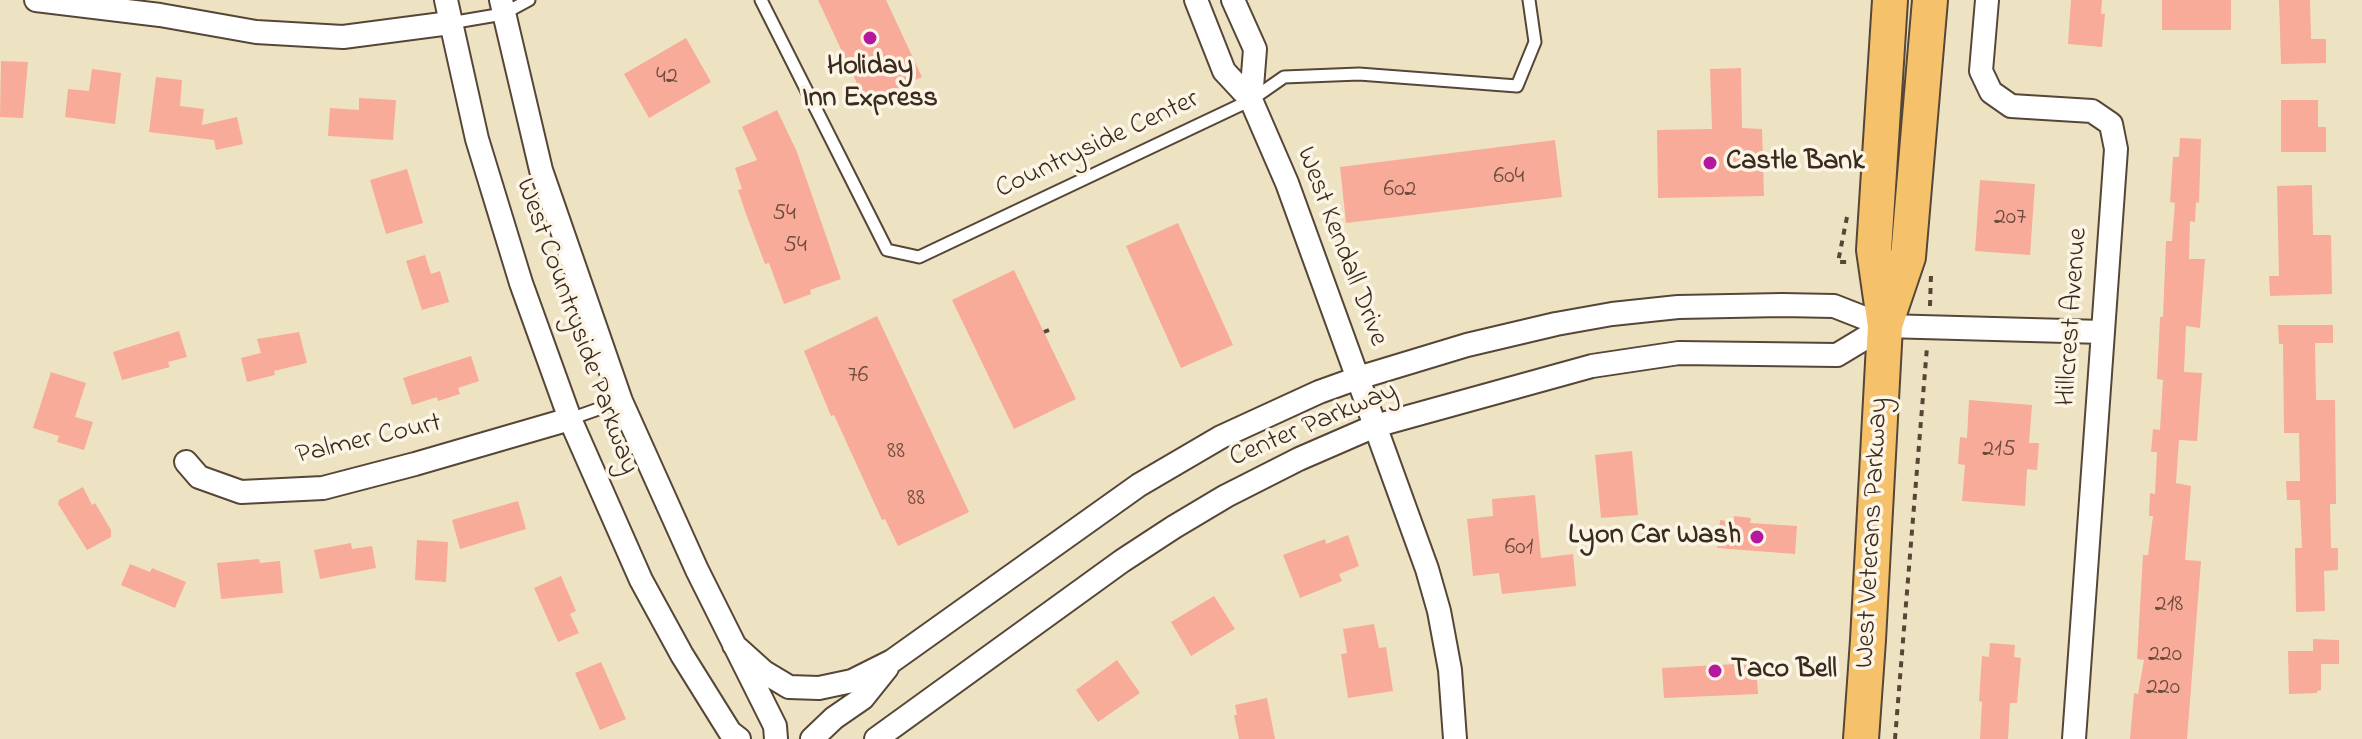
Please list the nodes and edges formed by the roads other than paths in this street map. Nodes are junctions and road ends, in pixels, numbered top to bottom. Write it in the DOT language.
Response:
graph roads {
  1 [pos="36,0"];
  2 [pos="446,0"];
  3 [pos="529,0"];
  4 [pos="761,0"];
  5 [pos="1196,0"];
  6 [pos="1233,0"];
  7 [pos="1529,0"];
  8 [pos="1890,0"];
  9 [pos="1930,0"];
  10 [pos="1987,0"];
  11 [pos="161,7"];
  12 [pos="502,7"];
  13 [pos="450,23"];
  14 [pos="1251,100"];
  15 [pos="1885,326"];
  16 [pos="2103,332"];
  17 [pos="1358,378"];
  18 [pos="621,401"];
  19 [pos="570,419"];
  20 [pos="1375,426"];
  21 [pos="186,462"];
  22 [pos="734,645"];
  23 [pos="892,661"];
  24 [pos="739,739"];
  25 [pos="776,739"];
  26 [pos="812,739"];
  27 [pos="876,739"];
  28 [pos="1455,739"];
  29 [pos="1861,739"];
  30 [pos="2074,739"];
  1 -- 11 [label="street"];
  2 -- 13 [label="street, West Countryside Parkway"];
  3 -- 12 [label="lane"];
  4 -- 14 [label="lane, Countryside Center"];
  5 -- 14 [label="street, West Kendall Drive"];
  6 -- 14 [label="street, West Kendall Drive"];
  7 -- 14 [label="lane, Countryside Center"];
  8 -- 15 [label="main road, West Veterans Parkway"];
  9 -- 15 [label="main road, West Veterans Parkway"];
  10 -- 16 [label="street, Hillcrest Avenue"];
  11 -- 13 [label="street"];
  12 -- 13 [label="lane"];
  12 -- 18 [label="street, West Countryside Parkway"];
  13 -- 19 [label="street, West Countryside Parkway"];
  14 -- 17 [label="street, West Kendall Drive"];
  15 -- 16 [label="street, Center Parkway"];
  15 -- 17 [label="street, Center Parkway"];
  15 -- 20 [label="street, Center Parkway"];
  15 -- 29 [label="main road, West Veterans Parkway"];
  16 -- 30 [label="street, Hillcrest Avenue"];
  17 -- 20 [label="street, West Kendall Drive"];
  17 -- 23 [label="street, Center Parkway"];
  18 -- 19 [label="lane"];
  18 -- 22 [label="street, West Countryside Parkway"];
  19 -- 21 [label="street, Palmer Court"];
  19 -- 24 [label="street, West Countryside Parkway"];
  20 -- 27 [label="street, Center Parkway"];
  20 -- 28 [label="street, West Kendall Drive"];
  22 -- 23 [label="street, Center Parkway"];
  22 -- 25 [label="street, West Countryside Parkway"];
  23 -- 26 [label="street, Center Parkway"];
}
